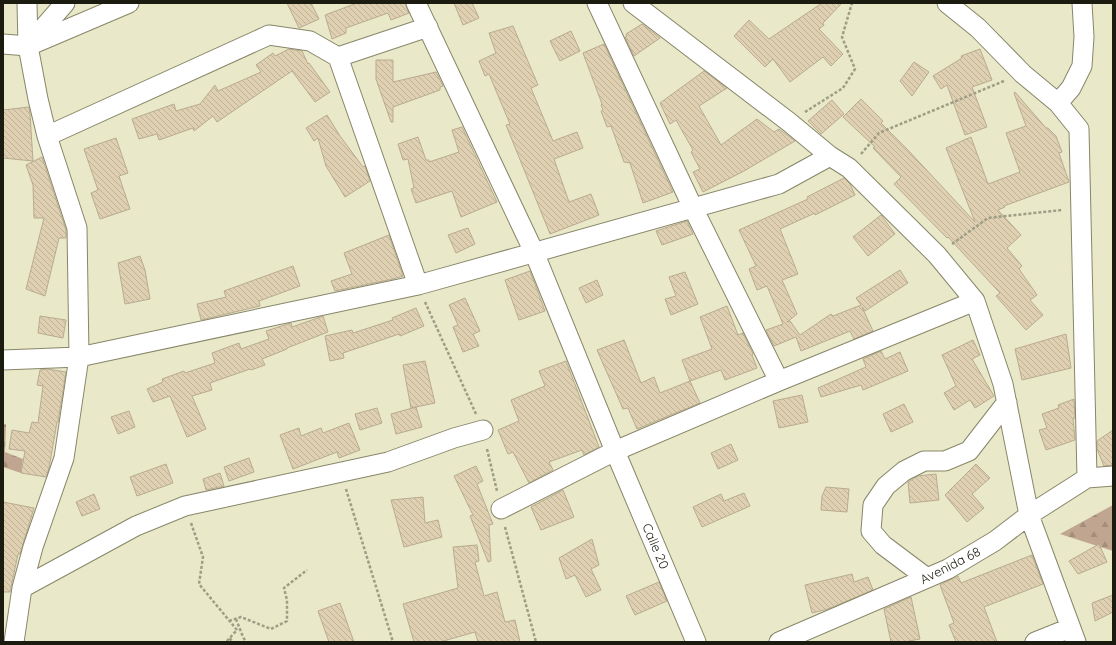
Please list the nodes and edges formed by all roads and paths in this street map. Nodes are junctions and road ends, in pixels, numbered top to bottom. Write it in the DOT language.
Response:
graph roads {
  1 [pos="27,3"];
  2 [pos="65,3"];
  3 [pos="129,3"];
  4 [pos="416,3"];
  5 [pos="597,3"];
  6 [pos="633,3"];
  7 [pos="852,3"];
  8 [pos="947,3"];
  9 [pos="1082,3"];
  10 [pos="428,27"];
  11 [pos="3,44"];
  12 [pos="28,46"];
  13 [pos="338,57"];
  14 [pos="1023,74"];
  15 [pos="1058,103"];
  16 [pos="789,122"];
  17 [pos="47,136"];
  18 [pos="830,156"];
  19 [pos="850,168"];
  20 [pos="693,208"];
  21 [pos="1081,208"];
  22 [pos="534,252"];
  23 [pos="937,255"];
  24 [pos="418,285"];
  25 [pos="975,301"];
  26 [pos="79,357"];
  27 [pos="3,360"];
  28 [pos="779,381"];
  29 [pos="1007,402"];
  30 [pos="483,430"];
  31 [pos="615,451"];
  32 [pos="340,472"];
  33 [pos="1113,476"];
  34 [pos="1087,478"];
  35 [pos="185,506"];
  36 [pos="501,509"];
  37 [pos="1029,515"];
  38 [pos="306,570"];
  39 [pos="927,578"];
  40 [pos="22,588"];
  41 [pos="236,619"];
  42 [pos="229,621"];
  43 [pos="1073,635"];
  44 [pos="230,638"];
  45 [pos="14,642"];
  46 [pos="226,642"];
  47 [pos="232,642"];
  48 [pos="246,642"];
  49 [pos="392,642"];
  50 [pos="536,642"];
  51 [pos="696,642"];
  52 [pos="779,642"];
  53 [pos="1035,642"];
  1 -- 12 [label="street"];
  2 -- 12 [label="street"];
  3 -- 12 [label="street"];
  4 -- 10 [label="street, Calle 20"];
  5 -- 20 [label="street"];
  6 -- 16 [label="street"];
  7 -- 16 [label="path"];
  8 -- 14 [label="street"];
  9 -- 15 [label="street"];
  10 -- 13 [label="street"];
  10 -- 22 [label="street, Calle 20"];
  11 -- 12 [label="street"];
  12 -- 17 [label="street"];
  13 -- 17 [label="street"];
  13 -- 24 [label="street"];
  14 -- 15 [label="street"];
  14 -- 19 [label="path"];
  15 -- 21 [label="street"];
  16 -- 18 [label="street"];
  17 -- 26 [label="street"];
  18 -- 19 [label="street"];
  18 -- 20 [label="street"];
  19 -- 23 [label="street"];
  20 -- 22 [label="street"];
  20 -- 28 [label="street"];
  21 -- 23 [label="path"];
  21 -- 34 [label="street"];
  22 -- 24 [label="street"];
  22 -- 31 [label="street, Calle 20"];
  23 -- 25 [label="street"];
  24 -- 26 [label="street"];
  24 -- 30 [label="path"];
  25 -- 28 [label="street"];
  25 -- 29 [label="street"];
  26 -- 27 [label="street"];
  26 -- 40 [label="street"];
  28 -- 31 [label="street"];
  29 -- 37 [label="street"];
  29 -- 39 [label="street"];
  30 -- 32 [label="street"];
  30 -- 36 [label="path"];
  31 -- 36 [label="street"];
  31 -- 51 [label="street, Calle 20"];
  32 -- 35 [label="street"];
  32 -- 49 [label="path"];
  33 -- 34 [label="street, Avenida 68"];
  34 -- 37 [label="street, Avenida 68"];
  35 -- 40 [label="street"];
  35 -- 42 [label="path"];
  36 -- 50 [label="path"];
  37 -- 39 [label="street, Avenida 68"];
  37 -- 43 [label="street"];
  38 -- 41 [label="path"];
  39 -- 52 [label="street, Avenida 68"];
  40 -- 45 [label="street"];
  41 -- 42 [label="path"];
  41 -- 48 [label="path"];
  42 -- 44 [label="path"];
  43 -- 53 [label="street"];
  44 -- 46 [label="path"];
  44 -- 47 [label="path"];
}
